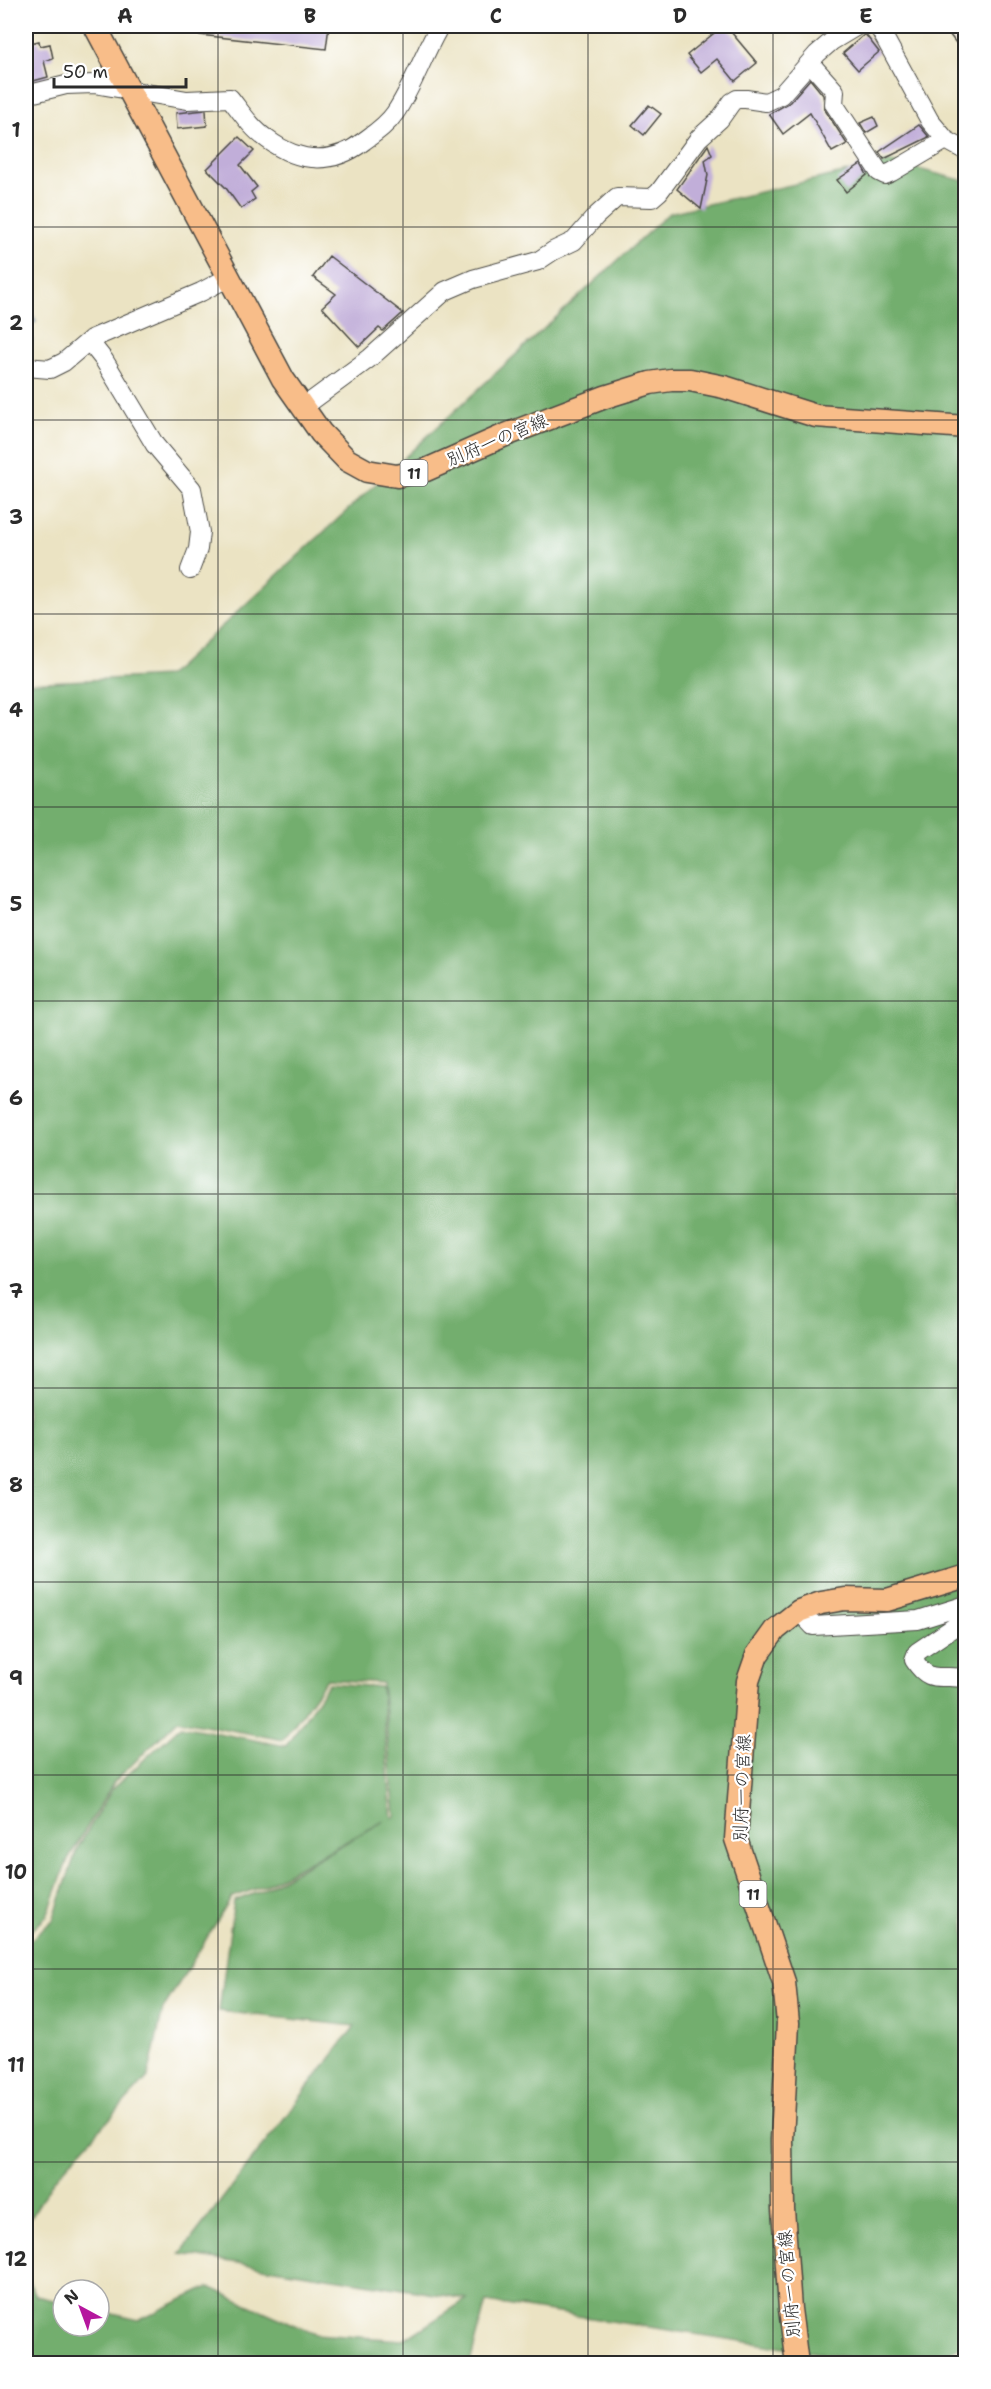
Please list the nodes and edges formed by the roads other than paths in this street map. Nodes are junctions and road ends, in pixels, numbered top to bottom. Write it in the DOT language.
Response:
graph roads {
  1 [pos="95,26"];
  2 [pos="857,26"];
  3 [pos="878,26"];
  4 [pos="437,31"];
  5 [pos="810,63"];
  6 [pos="129,90"];
  7 [pos="26,95"];
  8 [pos="946,140"];
  9 [pos="966,151"];
  10 [pos="229,277"];
  11 [pos="91,339"];
  12 [pos="31,368"];
  13 [pos="302,408"];
  14 [pos="966,427"];
  15 [pos="190,570"];
  16 [pos="966,1576"];
  17 [pos="966,1605"];
  18 [pos="799,1611"];
  19 [pos="966,1618"];
  20 [pos="966,1679"];
  21 [pos="797,2364"];
  1 -- 6 [label="main road, 別府一の宮線 / 11"];
  2 -- 5 [label="street"];
  3 -- 8 [label="street"];
  4 -- 6 [label="street"];
  5 -- 8 [label="street"];
  5 -- 13 [label="street"];
  6 -- 7 [label="street"];
  6 -- 10 [label="main road, 別府一の宮線 / 11"];
  8 -- 9 [label="street"];
  10 -- 11 [label="street"];
  10 -- 13 [label="main road, 別府一の宮線 / 11"];
  11 -- 12 [label="street"];
  11 -- 15 [label="street"];
  13 -- 14 [label="main road, 別府一の宮線 / 11"];
  16 -- 18 [label="main road, 別府一の宮線 / 11"];
  17 -- 18 [label="street"];
  18 -- 21 [label="main road, 別府一の宮線 / 11"];
  19 -- 20 [label="street"];
}
